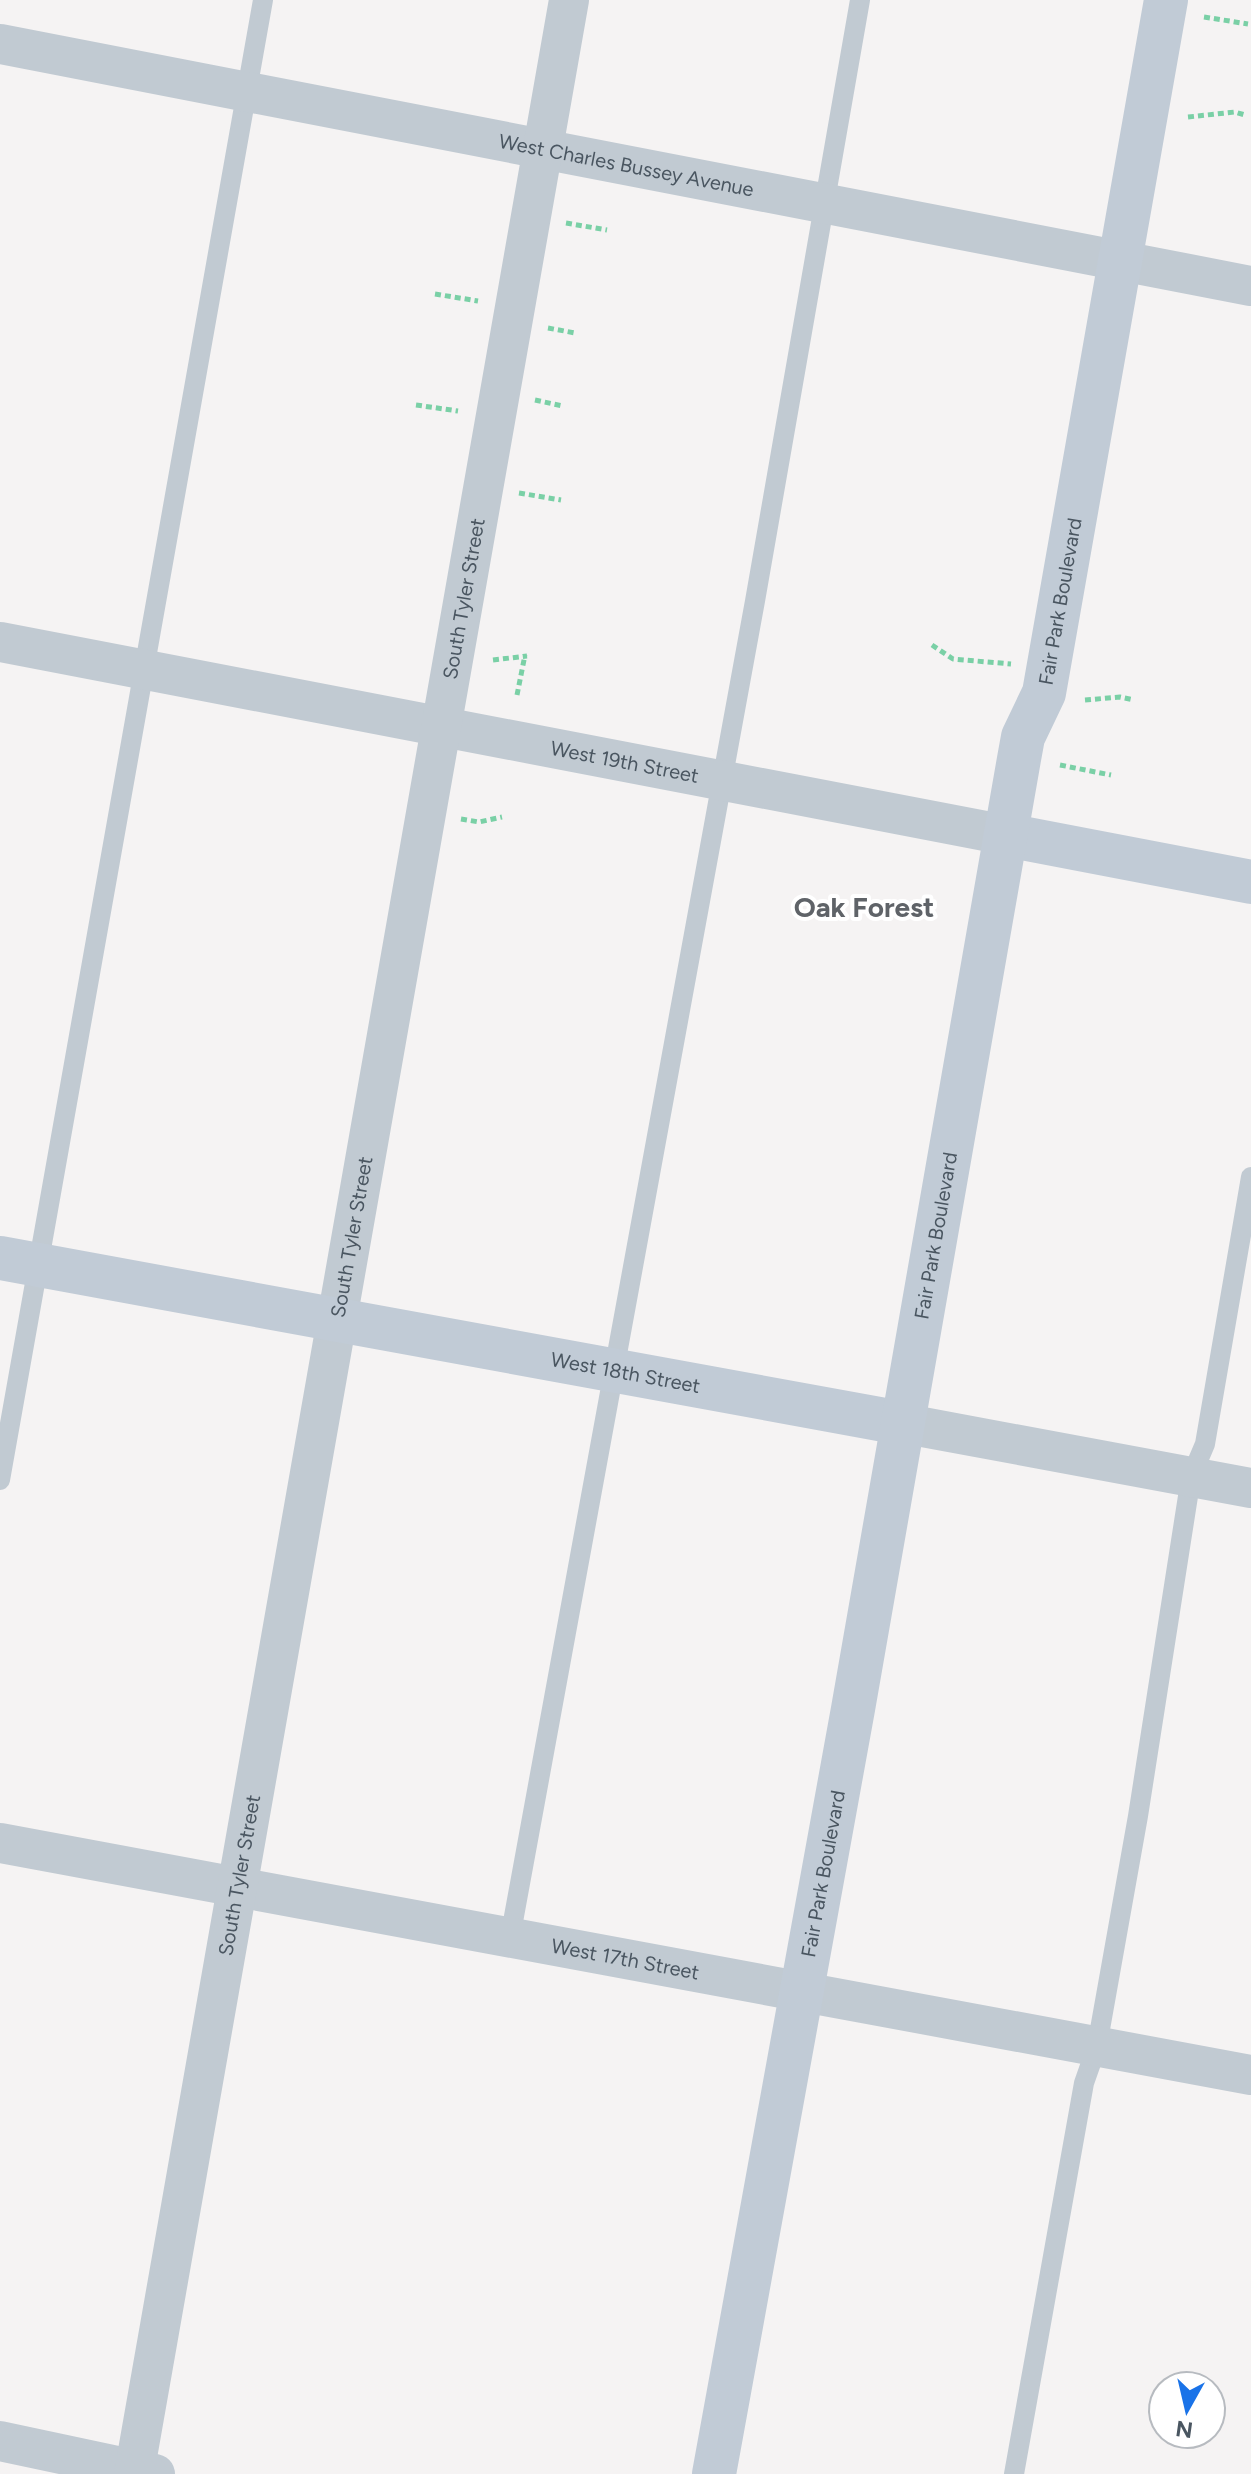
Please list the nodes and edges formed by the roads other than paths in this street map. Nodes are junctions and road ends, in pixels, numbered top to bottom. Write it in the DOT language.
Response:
graph roads {
  1 [pos="263,0"];
  2 [pos="569,0"];
  3 [pos="860,0"];
  4 [pos="1166,0"];
  5 [pos="0,44"];
  6 [pos="247,92"];
  7 [pos="542,149"];
  8 [pos="823,204"];
  9 [pos="1120,259"];
  10 [pos="1251,286"];
  11 [pos="0,642"];
  12 [pos="143,670"];
  13 [pos="440,726"];
  14 [pos="721,780"];
  15 [pos="1006,835"];
  16 [pos="1251,882"];
  17 [pos="1251,1177"];
  18 [pos="19,1261"];
  19 [pos="335,1319"];
  20 [pos="614,1371"];
  21 [pos="901,1423"];
  22 [pos="1191,1477"];
  23 [pos="0,1480"];
  24 [pos="1251,1488"];
  25 [pos="0,1843"];
  26 [pos="235,1887"];
  27 [pos="510,1938"];
  28 [pos="801,1992"];
  29 [pos="1097,2046"];
  30 [pos="1251,2075"];
  31 [pos="0,2441"];
  32 [pos="141,2473"];
  33 [pos="714,2474"];
  34 [pos="1014,2474"];
  1 -- 6 [label="lane"];
  2 -- 7 [label="street, South Tyler Street"];
  3 -- 8 [label="lane"];
  4 -- 9 [label="street, Fair Park Boulevard"];
  5 -- 6 [label="street, West Charles Bussey Avenue"];
  6 -- 7 [label="street, West Charles Bussey Avenue"];
  6 -- 12 [label="lane"];
  7 -- 8 [label="street, West Charles Bussey Avenue"];
  7 -- 13 [label="street, South Tyler Street"];
  8 -- 9 [label="street, West Charles Bussey Avenue"];
  8 -- 14 [label="lane"];
  9 -- 10 [label="street, West Charles Bussey Avenue"];
  9 -- 15 [label="street, Fair Park Boulevard"];
  11 -- 12 [label="street, West 19th Street"];
  12 -- 13 [label="street, West 19th Street"];
  12 -- 18 [label="lane"];
  13 -- 14 [label="street, West 19th Street"];
  13 -- 19 [label="street, South Tyler Street"];
  14 -- 15 [label="street, West 19th Street"];
  14 -- 20 [label="lane"];
  15 -- 16 [label="street, West 19th Street"];
  15 -- 21 [label="street, Fair Park Boulevard"];
  17 -- 22 [label="lane"];
  18 -- 19 [label="street, West 18th Street"];
  18 -- 23 [label="lane"];
  19 -- 20 [label="street, West 18th Street"];
  19 -- 26 [label="street, South Tyler Street"];
  20 -- 21 [label="street, West 18th Street"];
  20 -- 27 [label="lane"];
  21 -- 22 [label="street, West 18th Street"];
  21 -- 28 [label="street, Fair Park Boulevard"];
  22 -- 24 [label="street, West 18th Street"];
  22 -- 29 [label="lane"];
  25 -- 26 [label="street, West 17th Street"];
  26 -- 27 [label="street, West 17th Street"];
  26 -- 32 [label="street, South Tyler Street"];
  27 -- 28 [label="street, West 17th Street"];
  28 -- 29 [label="street, West 17th Street"];
  28 -- 33 [label="street, Fair Park Boulevard"];
  29 -- 30 [label="street, West 17th Street"];
  29 -- 34 [label="lane"];
  31 -- 32 [label="street"];
}
